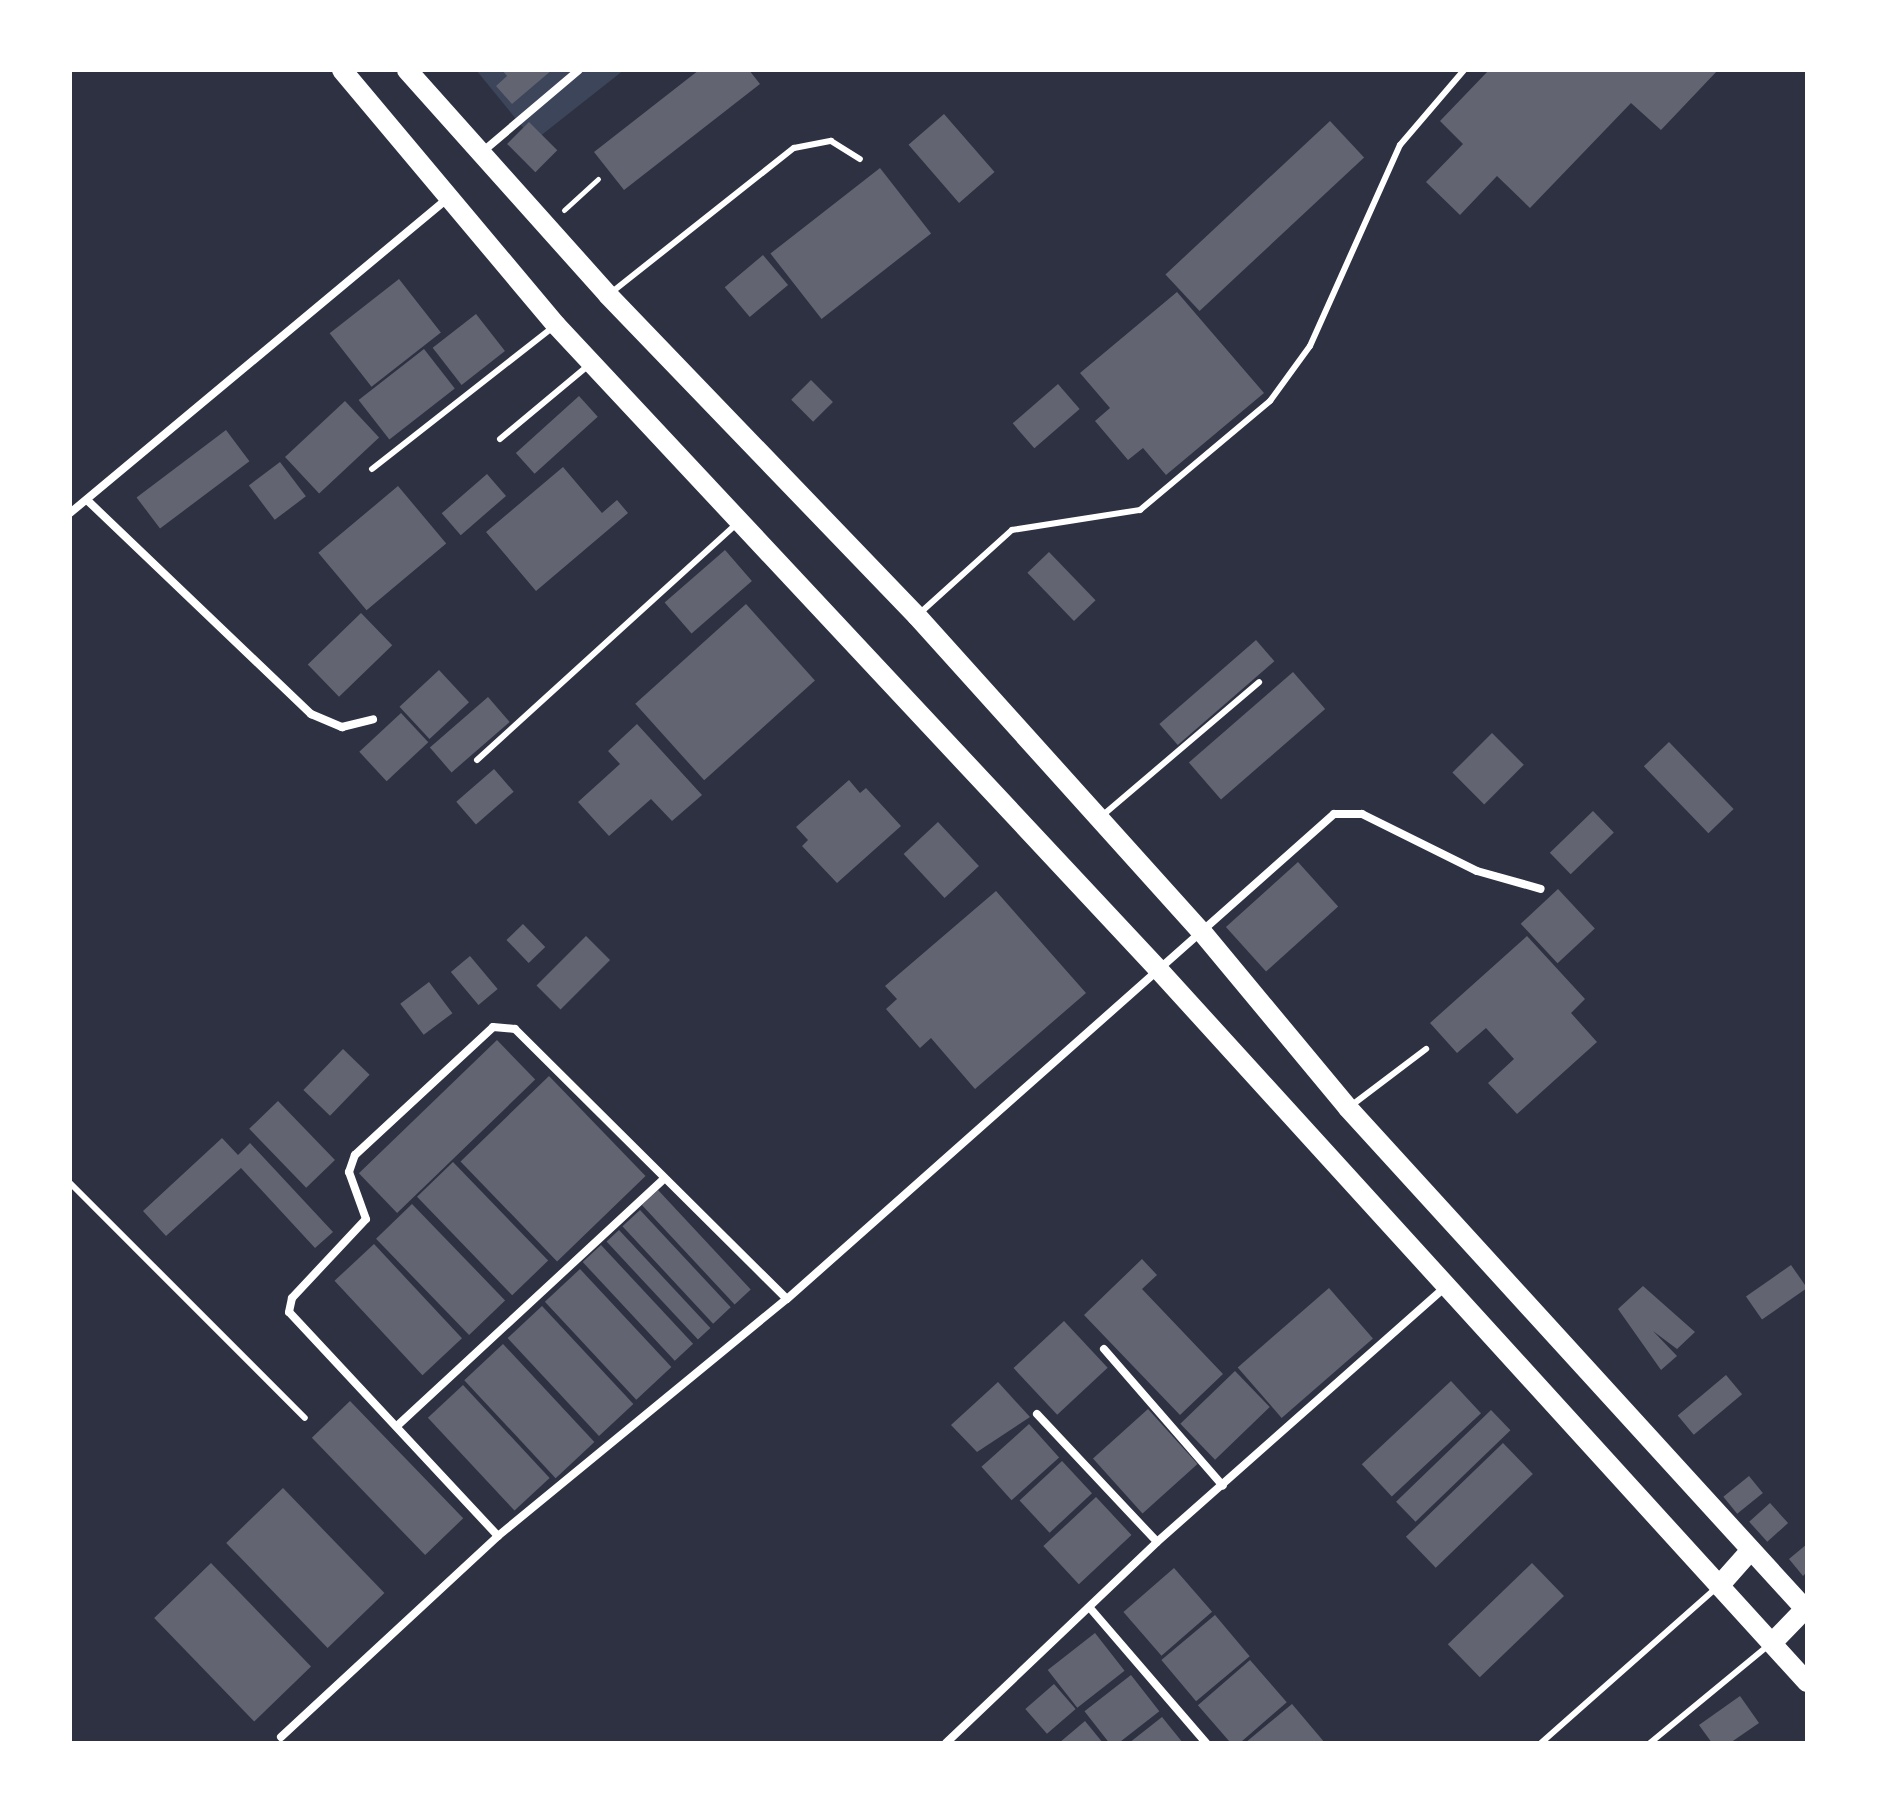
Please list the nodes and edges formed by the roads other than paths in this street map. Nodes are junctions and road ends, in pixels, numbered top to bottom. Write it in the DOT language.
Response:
graph roads {
  1 [pos="342,70"];
  2 [pos="407,70"];
  3 [pos="579,70"];
  4 [pos="1464,70"];
  5 [pos="481,153"];
  6 [pos="860,159"];
  7 [pos="451,195"];
  8 [pos="608,295"];
  9 [pos="556,325"];
  10 [pos="592,362"];
  11 [pos="500,439"];
  12 [pos="372,469"];
  13 [pos="87,500"];
  14 [pos="70,513"];
  15 [pos="742,519"];
  16 [pos="917,616"];
  17 [pos="1259,682"];
  18 [pos="373,719"];
  19 [pos="477,760"];
  20 [pos="1097,820"];
  21 [pos="1541,889"];
  22 [pos="1202,932"];
  23 [pos="1157,968"];
  24 [pos="1426,1049"];
  25 [pos="1348,1108"];
  26 [pos="662,1181"];
  27 [pos="70,1183"];
  28 [pos="1444,1288"];
  29 [pos="787,1299"];
  30 [pos="1104,1349"];
  31 [pos="1037,1414"];
  32 [pos="305,1418"];
  33 [pos="397,1426"];
  34 [pos="1223,1486"];
  35 [pos="498,1536"];
  36 [pos="1157,1542"];
  37 [pos="1750,1551"];
  38 [pos="1719,1586"];
  39 [pos="1090,1608"];
  40 [pos="1806,1610"];
  41 [pos="1772,1643"];
  42 [pos="1807,1682"];
  43 [pos="281,1737"];
  44 [pos="946,1743"];
  45 [pos="1206,1743"];
  46 [pos="1541,1743"];
  47 [pos="1650,1743"];
  1 -- 7 [label="main road"];
  2 -- 5 [label="main road"];
  3 -- 5 [label="street"];
  4 -- 16 [label="lane"];
  5 -- 8 [label="main road"];
  6 -- 8 [label="lane"];
  7 -- 9 [label="main road"];
  7 -- 13 [label="street"];
  8 -- 16 [label="main road"];
  9 -- 10 [label="main road"];
  9 -- 12 [label="lane"];
  10 -- 11 [label="lane"];
  10 -- 15 [label="main road"];
  13 -- 14 [label="street"];
  13 -- 18 [label="street"];
  15 -- 19 [label="lane"];
  15 -- 23 [label="main road"];
  16 -- 20 [label="main road"];
  17 -- 20 [label="lane"];
  20 -- 22 [label="main road"];
  21 -- 22 [label="street"];
  22 -- 23 [label="street"];
  22 -- 25 [label="main road"];
  23 -- 28 [label="main road"];
  23 -- 29 [label="street"];
  24 -- 25 [label="lane"];
  25 -- 37 [label="main road"];
  26 -- 29 [label="street"];
  26 -- 33 [label="street"];
  26 -- 33 [label="street"];
  27 -- 32 [label="lane"];
  28 -- 34 [label="street"];
  28 -- 38 [label="main road"];
  29 -- 35 [label="street"];
  30 -- 34 [label="street"];
  31 -- 36 [label="street"];
  33 -- 35 [label="street"];
  34 -- 36 [label="street"];
  35 -- 43 [label="street"];
  36 -- 39 [label="street"];
  37 -- 38 [label="main road"];
  37 -- 40 [label="main road"];
  38 -- 41 [label="main road"];
  38 -- 46 [label="lane"];
  39 -- 44 [label="street"];
  39 -- 45 [label="street"];
  40 -- 41 [label="main road"];
  41 -- 42 [label="main road"];
  41 -- 47 [label="lane"];
}
